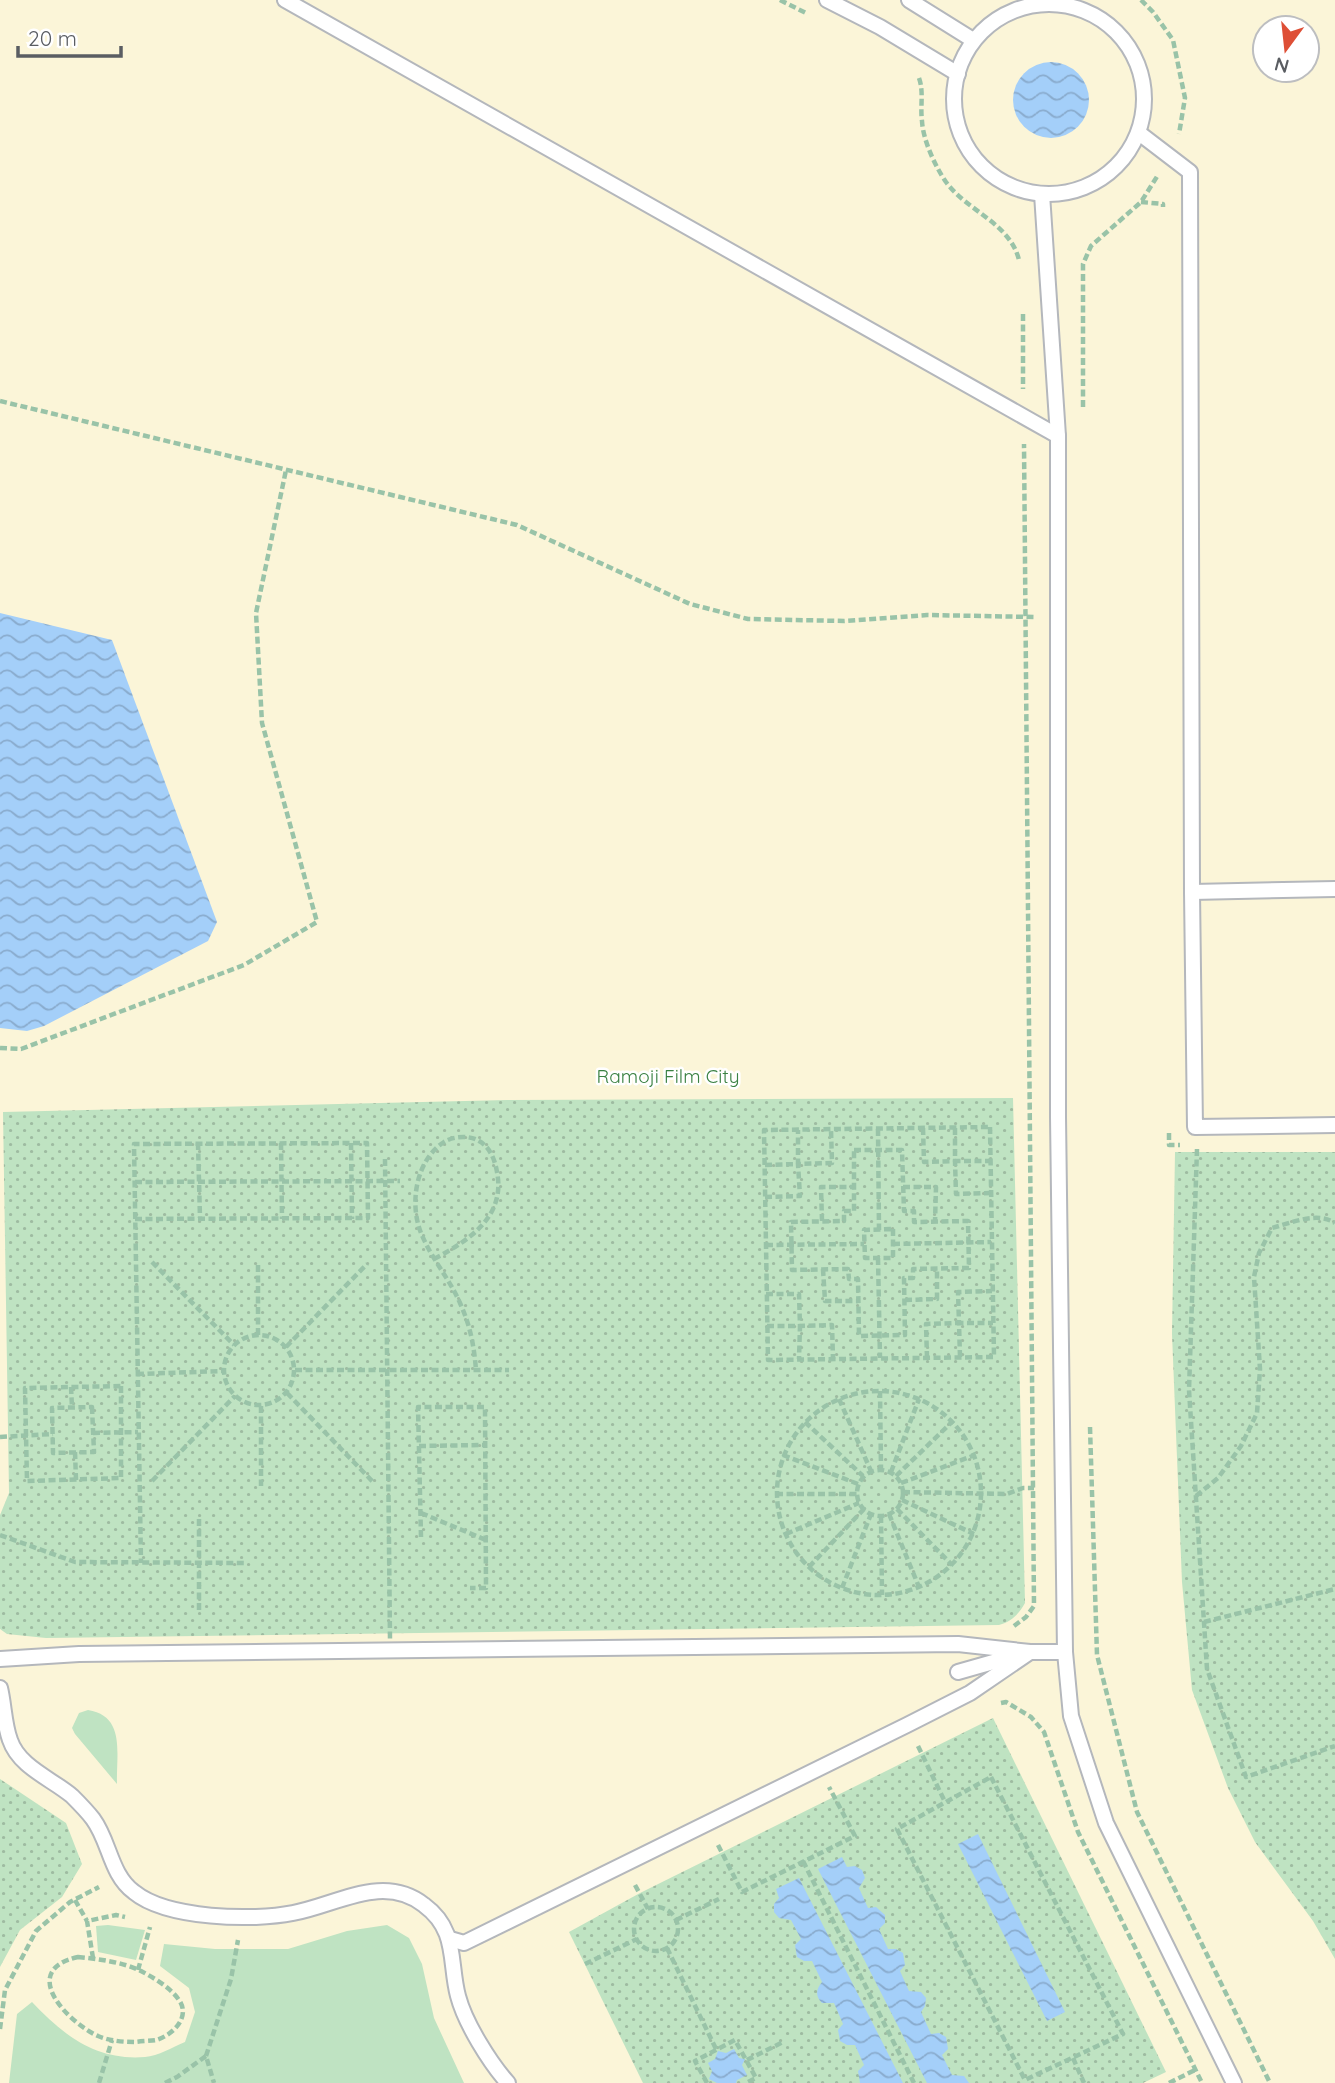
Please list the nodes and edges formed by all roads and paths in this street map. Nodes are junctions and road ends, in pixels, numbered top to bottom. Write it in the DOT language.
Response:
graph roads {
  1 [pos="285,0"];
  2 [pos="780,0"];
  3 [pos="827,0"];
  4 [pos="909,0"];
  5 [pos="1142,0"];
  6 [pos="1050,1"];
  7 [pos="817,19"];
  8 [pos="974,40"];
  9 [pos="916,69"];
  10 [pos="958,74"];
  11 [pos="1139,133"];
  12 [pos="1169,157"];
  13 [pos="1042,194"];
  14 [pos="1020,263"];
  15 [pos="1023,312"];
  16 [pos="0,401"];
  17 [pos="1083,416"];
  18 [pos="1024,417"];
  19 [pos="1058,436"];
  20 [pos="286,470"];
  21 [pos="1026,616"];
  22 [pos="1058,617"];
  23 [pos="1335,889"];
  24 [pos="1192,892"];
  25 [pos="0,1048"];
  26 [pos="1335,1125"];
  27 [pos="1195,1127"];
  28 [pos="923,1128"];
  29 [pos="955,1128"];
  30 [pos="878,1129"];
  31 [pos="798,1130"];
  32 [pos="831,1130"];
  33 [pos="198,1143"];
  34 [pos="281,1143"];
  35 [pos="351,1143"];
  36 [pos="879,1150"];
  37 [pos="385,1159"];
  38 [pos="956,1161"];
  39 [pos="991,1161"];
  40 [pos="798,1164"];
  41 [pos="765,1166"];
  42 [pos="199,1181"];
  43 [pos="281,1181"];
  44 [pos="352,1181"];
  45 [pos="367,1181"];
  46 [pos="400,1181"];
  47 [pos="135,1182"];
  48 [pos="854,1187"];
  49 [pos="903,1187"];
  50 [pos="991,1193"];
  51 [pos="765,1197"];
  52 [pos="135,1219"];
  53 [pos="200,1219"];
  54 [pos="282,1219"];
  55 [pos="352,1219"];
  56 [pos="822,1222"];
  57 [pos="935,1222"];
  58 [pos="1335,1223"];
  59 [pos="879,1230"];
  60 [pos="968,1242"];
  61 [pos="992,1242"];
  62 [pos="792,1244"];
  63 [pos="864,1244"];
  64 [pos="893,1244"];
  65 [pos="766,1245"];
  66 [pos="127,1246"];
  67 [pos="135,1246"];
  68 [pos="878,1258"];
  69 [pos="434,1259"];
  70 [pos="152,1262"];
  71 [pos="258,1263"];
  72 [pos="367,1264"];
  73 [pos="823,1269"];
  74 [pos="937,1269"];
  75 [pos="992,1291"];
  76 [pos="766,1294"];
  77 [pos="905,1300"];
  78 [pos="858,1301"];
  79 [pos="993,1323"];
  80 [pos="959,1324"];
  81 [pos="767,1326"];
  82 [pos="800,1326"];
  83 [pos="258,1335"];
  84 [pos="879,1335"];
  85 [pos="234,1345"];
  86 [pos="286,1347"];
  87 [pos="960,1357"];
  88 [pos="880,1358"];
  89 [pos="927,1358"];
  90 [pos="799,1359"];
  91 [pos="833,1359"];
  92 [pos="295,1370"];
  93 [pos="476,1370"];
  94 [pos="509,1370"];
  95 [pos="224,1371"];
  96 [pos="387,1371"];
  97 [pos="138,1374"];
  98 [pos="71,1387"];
  99 [pos="880,1391"];
  100 [pos="287,1393"];
  101 [pos="236,1396"];
  102 [pos="839,1399"];
  103 [pos="919,1399"];
  104 [pos="261,1406"];
  105 [pos="72,1408"];
  106 [pos="953,1421"];
  107 [pos="805,1422"];
  108 [pos="1090,1425"];
  109 [pos="122,1432"];
  110 [pos="138,1432"];
  111 [pos="93,1433"];
  112 [pos="53,1434"];
  113 [pos="26,1435"];
  114 [pos="0,1437"];
  115 [pos="485,1445"];
  116 [pos="419,1446"];
  117 [pos="75,1452"];
  118 [pos="783,1455"];
  119 [pos="975,1455"];
  120 [pos="881,1469"];
  121 [pos="871,1471"];
  122 [pos="891,1472"];
  123 [pos="863,1476"];
  124 [pos="897,1476"];
  125 [pos="76,1480"];
  126 [pos="152,1480"];
  127 [pos="374,1483"];
  128 [pos="901,1483"];
  129 [pos="858,1484"];
  130 [pos="261,1486"];
  131 [pos="1061,1487"];
  132 [pos="1033,1488"];
  133 [pos="903,1492"];
  134 [pos="776,1494"];
  135 [pos="857,1494"];
  136 [pos="982,1494"];
  137 [pos="1196,1496"];
  138 [pos="902,1500"];
  139 [pos="859,1503"];
  140 [pos="864,1509"];
  141 [pos="897,1509"];
  142 [pos="421,1513"];
  143 [pos="870,1514"];
  144 [pos="889,1514"];
  145 [pos="881,1516"];
  146 [pos="199,1519"];
  147 [pos="785,1534"];
  148 [pos="974,1534"];
  149 [pos="0,1535"];
  150 [pos="421,1537"];
  151 [pos="486,1539"];
  152 [pos="141,1563"];
  153 [pos="199,1563"];
  154 [pos="247,1563"];
  155 [pos="952,1565"];
  156 [pos="809,1567"];
  157 [pos="919,1587"];
  158 [pos="470,1588"];
  159 [pos="842,1588"];
  160 [pos="1335,1589"];
  161 [pos="882,1595"];
  162 [pos="199,1612"];
  163 [pos="1204,1622"];
  164 [pos="1005,1628"];
  165 [pos="390,1639"];
  166 [pos="1065,1651"];
  167 [pos="1030,1652"];
  168 [pos="0,1659"];
  169 [pos="958,1672"];
  170 [pos="0,1688"];
  171 [pos="993,1704"];
  172 [pos="907,1725"];
  173 [pos="1335,1746"];
  174 [pos="819,1768"];
  175 [pos="945,1802"];
  176 [pos="706,1824"];
  177 [pos="803,1861"];
  178 [pos="119,1877"];
  179 [pos="719,1899"];
  180 [pos="75,1900"];
  181 [pos="127,1917"];
  182 [pos="242,1918"];
  183 [pos="676,1920"];
  184 [pos="139,1921"];
  185 [pos="88,1922"];
  186 [pos="450,1939"];
  187 [pos="637,1939"];
  188 [pos="667,1948"];
  189 [pos="93,1958"];
  190 [pos="585,1964"];
  191 [pos="138,1970"];
  192 [pos="1,2012"];
  193 [pos="0,2029"];
  194 [pos="112,2040"];
  195 [pos="783,2042"];
  196 [pos="716,2049"];
  197 [pos="206,2056"];
  198 [pos="1220,2056"];
  199 [pos="1073,2058"];
  200 [pos="747,2060"];
  201 [pos="1195,2070"];
  202 [pos="705,2082"];
  203 [pos="99,2083"];
  204 [pos="164,2083"];
  205 [pos="214,2083"];
  206 [pos="508,2083"];
  207 [pos="746,2083"];
  208 [pos="914,2083"];
  209 [pos="1084,2083"];
  210 [pos="1169,2083"];
  211 [pos="1202,2083"];
  212 [pos="1234,2083"];
  213 [pos="1270,2083"];
  1 -- 18 [label="lane"];
  2 -- 7 [label="path"];
  3 -- 10 [label="lane"];
  4 -- 8 [label="lane"];
  5 -- 12 [label="path"];
  6 -- 8 [label="lane"];
  6 -- 11 [label="lane"];
  8 -- 10 [label="lane"];
  9 -- 14 [label="path"];
  10 -- 13 [label="lane"];
  11 -- 12 [label="lane"];
  11 -- 13 [label="lane"];
  12 -- 17 [label="path"];
  12 -- 24 [label="lane"];
  13 -- 19 [label="lane"];
  15 -- 18 [label="path"];
  16 -- 20 [label="path"];
  18 -- 19 [label="lane"];
  18 -- 21 [label="path"];
  19 -- 22 [label="lane"];
  20 -- 21 [label="path"];
  20 -- 25 [label="path"];
  21 -- 22 [label="path"];
  21 -- 132 [label="path"];
  22 -- 131 [label="lane"];
  23 -- 24 [label="lane"];
  24 -- 27 [label="lane"];
  26 -- 27 [label="lane"];
  27 -- 137 [label="path"];
  28 -- 29 [label="path"];
  28 -- 30 [label="path"];
  28 -- 38 [label="path"];
  29 -- 38 [label="path"];
  29 -- 39 [label="path"];
  30 -- 32 [label="path"];
  30 -- 36 [label="path"];
  31 -- 32 [label="path"];
  31 -- 40 [label="path"];
  31 -- 41 [label="path"];
  32 -- 40 [label="path"];
  33 -- 34 [label="path"];
  33 -- 42 [label="path"];
  33 -- 47 [label="path"];
  34 -- 35 [label="path"];
  34 -- 43 [label="path"];
  35 -- 44 [label="path"];
  35 -- 45 [label="path"];
  36 -- 48 [label="path"];
  36 -- 49 [label="path"];
  36 -- 59 [label="path"];
  37 -- 96 [label="path, bridge"];
  38 -- 39 [label="path"];
  38 -- 50 [label="path"];
  39 -- 50 [label="path"];
  40 -- 41 [label="path"];
  40 -- 51 [label="path"];
  41 -- 51 [label="path"];
  42 -- 43 [label="path"];
  42 -- 47 [label="path"];
  42 -- 53 [label="path"];
  43 -- 44 [label="path"];
  43 -- 54 [label="path"];
  44 -- 45 [label="path"];
  44 -- 55 [label="path"];
  45 -- 46 [label="path"];
  45 -- 55 [label="path"];
  47 -- 52 [label="path"];
  48 -- 56 [label="path"];
  48 -- 56 [label="path"];
  49 -- 57 [label="path"];
  49 -- 57 [label="path"];
  50 -- 61 [label="path"];
  51 -- 65 [label="path"];
  52 -- 53 [label="path"];
  52 -- 67 [label="path"];
  53 -- 54 [label="path"];
  54 -- 55 [label="path"];
  56 -- 62 [label="path"];
  57 -- 60 [label="path"];
  58 -- 137 [label="path"];
  59 -- 63 [label="path"];
  59 -- 64 [label="path"];
  60 -- 61 [label="path"];
  60 -- 64 [label="path"];
  60 -- 74 [label="path"];
  61 -- 75 [label="path"];
  62 -- 63 [label="path"];
  62 -- 65 [label="path"];
  62 -- 73 [label="path"];
  63 -- 68 [label="path"];
  64 -- 68 [label="path"];
  65 -- 76 [label="path"];
  66 -- 67 [label="path"];
  67 -- 97 [label="path"];
  68 -- 84 [label="path"];
  69 -- 69 [label="path"];
  69 -- 93 [label="path"];
  70 -- 85 [label="path"];
  71 -- 83 [label="path"];
  72 -- 86 [label="path"];
  73 -- 78 [label="path"];
  73 -- 78 [label="path"];
  74 -- 77 [label="path"];
  74 -- 77 [label="path"];
  75 -- 79 [label="path"];
  75 -- 80 [label="path"];
  76 -- 81 [label="path"];
  76 -- 82 [label="path"];
  77 -- 84 [label="path"];
  78 -- 84 [label="path"];
  79 -- 80 [label="path"];
  79 -- 87 [label="path"];
  80 -- 87 [label="path"];
  80 -- 89 [label="path"];
  81 -- 82 [label="path"];
  81 -- 90 [label="path"];
  82 -- 90 [label="path"];
  82 -- 91 [label="path"];
  83 -- 85 [label="path"];
  83 -- 86 [label="path"];
  84 -- 88 [label="path"];
  85 -- 95 [label="path"];
  86 -- 92 [label="path"];
  87 -- 89 [label="path"];
  88 -- 89 [label="path"];
  88 -- 91 [label="path"];
  90 -- 91 [label="path"];
  92 -- 96 [label="path"];
  92 -- 100 [label="path"];
  93 -- 94 [label="path"];
  93 -- 96 [label="path"];
  95 -- 97 [label="path"];
  95 -- 101 [label="path"];
  96 -- 165 [label="path, bridge"];
  97 -- 110 [label="path"];
  98 -- 105 [label="path"];
  98 -- 109 [label="path"];
  98 -- 113 [label="path"];
  99 -- 102 [label="path"];
  99 -- 103 [label="path"];
  99 -- 120 [label="path"];
  100 -- 104 [label="path"];
  100 -- 127 [label="path"];
  101 -- 104 [label="path"];
  101 -- 126 [label="path"];
  102 -- 107 [label="path"];
  102 -- 121 [label="path"];
  103 -- 106 [label="path"];
  103 -- 122 [label="path"];
  104 -- 130 [label="path"];
  105 -- 111 [label="path"];
  105 -- 112 [label="path"];
  106 -- 119 [label="path"];
  106 -- 124 [label="path"];
  107 -- 118 [label="path"];
  107 -- 123 [label="path"];
  108 -- 213 [label="path"];
  109 -- 110 [label="path"];
  109 -- 111 [label="path"];
  109 -- 125 [label="path"];
  110 -- 152 [label="path"];
  111 -- 117 [label="path"];
  112 -- 113 [label="path"];
  112 -- 117 [label="path"];
  113 -- 114 [label="path"];
  113 -- 125 [label="path"];
  115 -- 116 [label="path"];
  115 -- 116 [label="path"];
  115 -- 151 [label="path"];
  116 -- 142 [label="path"];
  117 -- 125 [label="path"];
  118 -- 129 [label="path"];
  118 -- 134 [label="path"];
  119 -- 128 [label="path"];
  119 -- 136 [label="path"];
  120 -- 121 [label="path"];
  120 -- 122 [label="path"];
  121 -- 123 [label="path"];
  122 -- 124 [label="path"];
  123 -- 129 [label="path"];
  124 -- 128 [label="path"];
  128 -- 133 [label="path"];
  129 -- 135 [label="path"];
  131 -- 132 [label="path"];
  131 -- 166 [label="lane"];
  132 -- 136 [label="path"];
  132 -- 164 [label="path"];
  133 -- 136 [label="path"];
  133 -- 138 [label="path"];
  134 -- 135 [label="path"];
  134 -- 147 [label="path"];
  135 -- 139 [label="path"];
  136 -- 148 [label="path"];
  137 -- 163 [label="path"];
  138 -- 141 [label="path"];
  138 -- 148 [label="path"];
  139 -- 140 [label="path"];
  139 -- 147 [label="path"];
  140 -- 143 [label="path"];
  140 -- 156 [label="path"];
  141 -- 144 [label="path"];
  141 -- 155 [label="path"];
  142 -- 150 [label="path"];
  142 -- 151 [label="path"];
  143 -- 145 [label="path"];
  143 -- 159 [label="path"];
  144 -- 145 [label="path"];
  144 -- 157 [label="path"];
  145 -- 161 [label="path"];
  146 -- 153 [label="path"];
  147 -- 156 [label="path"];
  148 -- 155 [label="path"];
  149 -- 152 [label="path"];
  151 -- 158 [label="path"];
  152 -- 153 [label="path"];
  153 -- 154 [label="path"];
  153 -- 162 [label="path"];
  155 -- 157 [label="path"];
  156 -- 159 [label="path"];
  157 -- 161 [label="path"];
  159 -- 161 [label="path"];
  160 -- 163 [label="path"];
  163 -- 173 [label="path"];
  166 -- 167 [label="lane"];
  166 -- 198 [label="lane"];
  167 -- 168 [label="lane"];
  167 -- 169 [label="lane"];
  167 -- 172 [label="lane"];
  170 -- 178 [label="lane"];
  171 -- 201 [label="path"];
  172 -- 174 [label="lane"];
  172 -- 175 [label="path"];
  174 -- 176 [label="lane"];
  174 -- 177 [label="path"];
  175 -- 199 [label="path"];
  175 -- 199 [label="path"];
  176 -- 177 [label="path"];
  176 -- 186 [label="lane"];
  177 -- 208 [label="path"];
  178 -- 180 [label="path"];
  178 -- 182 [label="lane"];
  179 -- 183 [label="path"];
  180 -- 185 [label="path"];
  180 -- 192 [label="path"];
  181 -- 185 [label="path"];
  182 -- 186 [label="lane"];
  182 -- 197 [label="path"];
  183 -- 187 [label="path"];
  183 -- 188 [label="path"];
  184 -- 191 [label="path"];
  185 -- 189 [label="path"];
  186 -- 206 [label="lane"];
  187 -- 188 [label="path"];
  187 -- 190 [label="path"];
  188 -- 196 [label="path"];
  189 -- 191 [label="path"];
  189 -- 194 [label="path"];
  191 -- 194 [label="path"];
  192 -- 193 [label="path"];
  194 -- 203 [label="path"];
  195 -- 200 [label="path"];
  196 -- 200 [label="path"];
  196 -- 202 [label="path"];
  197 -- 204 [label="path"];
  197 -- 205 [label="path"];
  198 -- 201 [label="path"];
  198 -- 212 [label="lane"];
  199 -- 209 [label="path"];
  200 -- 207 [label="path"];
  201 -- 210 [label="path"];
  201 -- 211 [label="path"];
}
